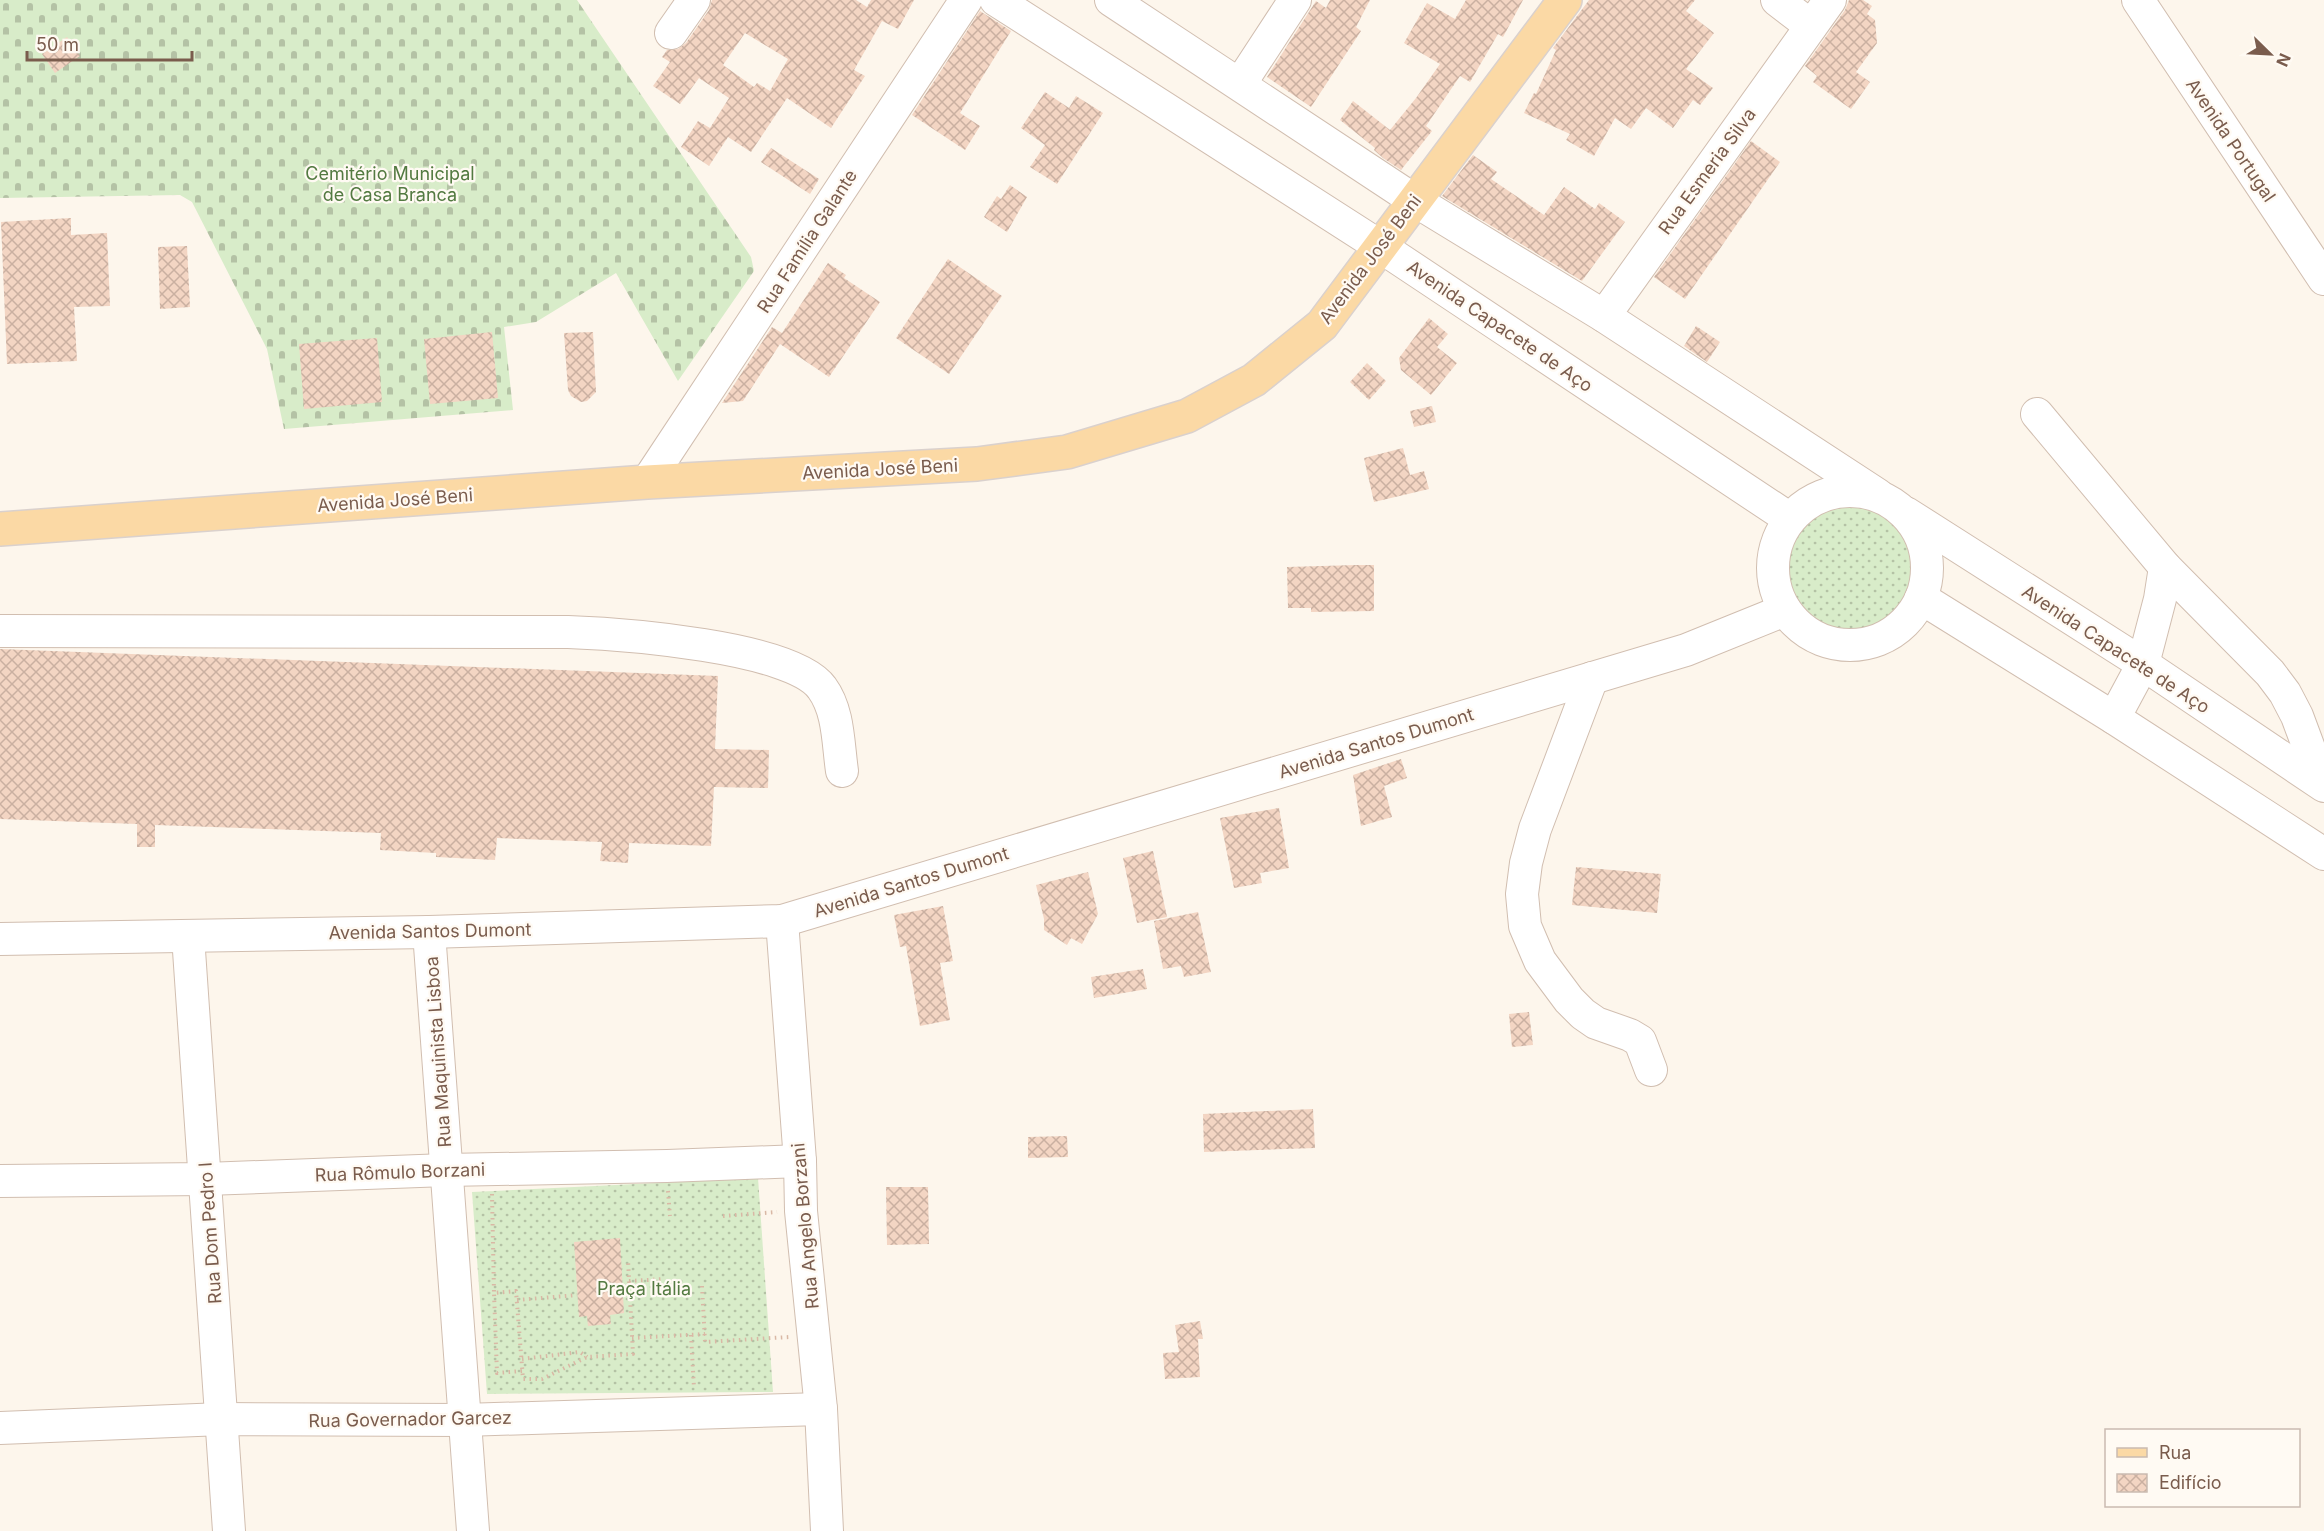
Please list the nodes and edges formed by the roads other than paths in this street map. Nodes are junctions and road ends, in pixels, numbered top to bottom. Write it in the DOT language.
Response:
graph roads {
  1 [pos="694,0"];
  2 [pos="966,0"];
  3 [pos="996,0"];
  4 [pos="1111,0"];
  5 [pos="1295,0"];
  6 [pos="1565,0"];
  7 [pos="1777,0"];
  8 [pos="1830,0"];
  9 [pos="2151,5"];
  10 [pos="1811,26"];
  11 [pos="671,33"];
  12 [pos="1240,84"];
  13 [pos="1414,200"];
  14 [pos="1381,247"];
  15 [pos="2324,279"];
  16 [pos="1604,316"];
  17 [pos="2037,414"];
  18 [pos="647,482"];
  19 [pos="1878,495"];
  20 [pos="1906,513"];
  21 [pos="1790,519"];
  22 [pos="0,529"];
  23 [pos="2165,567"];
  24 [pos="1921,598"];
  25 [pos="1785,610"];
  26 [pos="0,631"];
  27 [pos="2143,664"];
  28 [pos="1592,678"];
  29 [pos="2114,718"];
  30 [pos="842,771"];
  31 [pos="2315,772"];
  32 [pos="2324,855"];
  33 [pos="782,921"];
  34 [pos="429,932"];
  35 [pos="189,936"];
  36 [pos="0,939"];
  37 [pos="1651,1070"];
  38 [pos="800,1161"];
  39 [pos="446,1170"];
  40 [pos="206,1179"];
  41 [pos="0,1181"];
  42 [pos="821,1409"];
  43 [pos="222,1419"];
  44 [pos="464,1420"];
  45 [pos="0,1428"];
  46 [pos="229,1531"];
  47 [pos="473,1531"];
  48 [pos="827,1531"];
  1 -- 11 [label="street"];
  2 -- 18 [label="street, Rua Família Galante"];
  3 -- 14 [label="street, Avenida Capacete de Aço"];
  4 -- 12 [label="street"];
  5 -- 12 [label="street"];
  6 -- 13 [label="main road, Avenida José Beni"];
  7 -- 10 [label="street"];
  8 -- 10 [label="street, Rua Esmeria Silva"];
  9 -- 15 [label="street, Avenida Portugal"];
  10 -- 16 [label="street, Rua Esmeria Silva"];
  12 -- 13 [label="street"];
  13 -- 14 [label="main road, Avenida José Beni"];
  13 -- 16 [label="street"];
  14 -- 18 [label="main road, Avenida José Beni"];
  14 -- 21 [label="street, Avenida Capacete de Aço"];
  16 -- 19 [label="street"];
  17 -- 23 [label="street"];
  18 -- 22 [label="main road, Avenida José Beni"];
  19 -- 20 [label="street"];
  19 -- 21 [label="street"];
  20 -- 24 [label="street"];
  20 -- 27 [label="street, Avenida Capacete de Aço"];
  21 -- 25 [label="street"];
  23 -- 27 [label="street"];
  23 -- 31 [label="street"];
  24 -- 25 [label="street"];
  24 -- 29 [label="street"];
  25 -- 28 [label="street, Avenida Santos Dumont"];
  26 -- 30 [label="street"];
  27 -- 29 [label="street"];
  27 -- 31 [label="street, Avenida Capacete de Aço"];
  28 -- 33 [label="street, Avenida Santos Dumont"];
  28 -- 37 [label="street"];
  29 -- 32 [label="street"];
  33 -- 34 [label="street, Avenida Santos Dumont"];
  33 -- 38 [label="street, Rua Angelo Borzani"];
  34 -- 35 [label="street, Avenida Santos Dumont"];
  34 -- 39 [label="street, Rua Maquinista Lisboa"];
  35 -- 36 [label="street, Avenida Santos Dumont"];
  35 -- 40 [label="street, Rua Dom Pedro I"];
  38 -- 39 [label="street, Rua Rômulo Borzani"];
  38 -- 42 [label="street, Rua Angelo Borzani"];
  39 -- 40 [label="street, Rua Rômulo Borzani"];
  39 -- 44 [label="street, Rua Maquinista Lisboa"];
  40 -- 41 [label="street, Rua Rômulo Borzani"];
  40 -- 43 [label="street, Rua Dom Pedro I"];
  42 -- 44 [label="street, Rua Governador Garcez"];
  42 -- 48 [label="street, Rua Angelo Borzani"];
  43 -- 44 [label="street, Rua Governador Garcez"];
  43 -- 45 [label="street, Rua Governador Garcez"];
  43 -- 46 [label="street, Rua Dom Pedro I"];
  44 -- 47 [label="street, Rua Maquinista Lisboa"];
}
